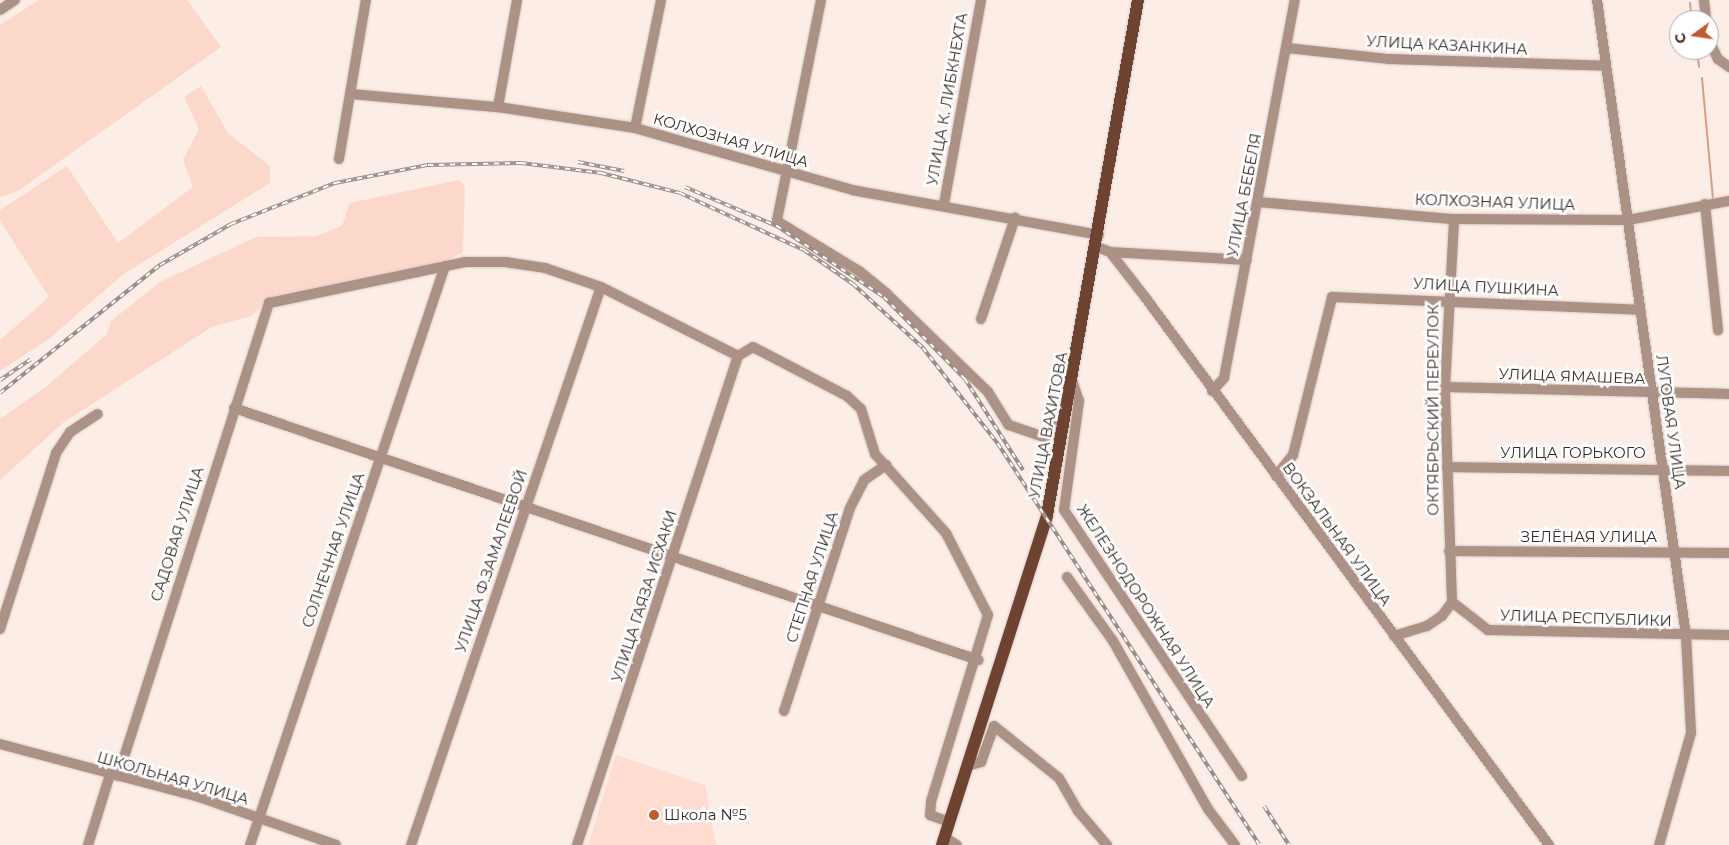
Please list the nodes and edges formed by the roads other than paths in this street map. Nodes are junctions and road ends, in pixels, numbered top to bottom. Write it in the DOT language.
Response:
graph roads {
  1 [pos="15,0"];
  2 [pos="366,0"];
  3 [pos="517,0"];
  4 [pos="661,0"];
  5 [pos="821,0"];
  6 [pos="980,0"];
  7 [pos="1138,0"];
  8 [pos="1295,0"];
  9 [pos="1597,0"];
  10 [pos="0,10"];
  11 [pos="1287,48"];
  12 [pos="1606,66"];
  13 [pos="351,94"];
  14 [pos="498,107"];
  15 [pos="635,128"];
  16 [pos="339,159"];
  17 [pos="786,172"];
  18 [pos="1729,201"];
  19 [pos="1258,202"];
  20 [pos="944,204"];
  21 [pos="1705,204"];
  22 [pos="1015,218"];
  23 [pos="1454,219"];
  24 [pos="1628,220"];
  25 [pos="1098,241"];
  26 [pos="1110,252"];
  27 [pos="1247,260"];
  28 [pos="445,266"];
  29 [pos="601,287"];
  30 [pos="1447,300"];
  31 [pos="1640,310"];
  32 [pos="981,319"];
  33 [pos="1718,330"];
  34 [pos="738,356"];
  35 [pos="1073,383"];
  36 [pos="1445,386"];
  37 [pos="1212,391"];
  38 [pos="1652,394"];
  39 [pos="1729,394"];
  40 [pos="234,408"];
  41 [pos="98,414"];
  42 [pos="381,458"];
  43 [pos="886,466"];
  44 [pos="1447,468"];
  45 [pos="1662,469"];
  46 [pos="1729,472"];
  47 [pos="1276,476"];
  48 [pos="525,508"];
  49 [pos="1449,551"];
  50 [pos="1674,552"];
  51 [pos="1729,553"];
  52 [pos="672,557"];
  53 [pos="1067,578"];
  54 [pos="1452,602"];
  55 [pos="818,609"];
  56 [pos="0,629"];
  57 [pos="1729,635"];
  58 [pos="1394,636"];
  59 [pos="1686,636"];
  60 [pos="978,660"];
  61 [pos="784,711"];
  62 [pos="0,744"];
  63 [pos="967,766"];
  64 [pos="114,776"];
  65 [pos="1242,776"];
  66 [pos="259,818"];
  67 [pos="949,822"];
  68 [pos="943,841"];
  69 [pos="1233,842"];
  70 [pos="88,845"];
  71 [pos="250,845"];
  72 [pos="336,845"];
  73 [pos="412,845"];
  74 [pos="577,845"];
  75 [pos="958,845"];
  76 [pos="1107,845"];
  77 [pos="1221,845"];
  78 [pos="1549,845"];
  79 [pos="1662,845"];
  1 -- 10 [label="street"];
  2 -- 13 [label="street"];
  3 -- 14 [label="street"];
  4 -- 15 [label="street"];
  5 -- 17 [label="street"];
  6 -- 20 [label="street, УЛИЦА К. ЛИБКНЕХТА"];
  7 -- 25 [label="main road, УЛИЦА ВАХИТОВА"];
  8 -- 11 [label="street, УЛИЦА БЕБЕЛЯ"];
  9 -- 12 [label="street, ЛУГОВАЯ УЛИЦА"];
  11 -- 12 [label="street, УЛИЦА КАЗАНКИНА"];
  11 -- 19 [label="street, УЛИЦА БЕБЕЛЯ"];
  12 -- 24 [label="street, ЛУГОВАЯ УЛИЦА"];
  13 -- 14 [label="street, КОЛХОЗНАЯ УЛИЦА"];
  13 -- 16 [label="street"];
  14 -- 15 [label="street, КОЛХОЗНАЯ УЛИЦА"];
  15 -- 17 [label="street, КОЛХОЗНАЯ УЛИЦА"];
  17 -- 20 [label="street, КОЛХОЗНАЯ УЛИЦА"];
  17 -- 35 [label="street"];
  18 -- 21 [label="street, КОЛХОЗНАЯ УЛИЦА"];
  19 -- 23 [label="street, КОЛХОЗНАЯ УЛИЦА"];
  19 -- 27 [label="street, УЛИЦА БЕБЕЛЯ"];
  20 -- 22 [label="street, КОЛХОЗНАЯ УЛИЦА"];
  21 -- 24 [label="street, КОЛХОЗНАЯ УЛИЦА"];
  21 -- 33 [label="street"];
  22 -- 25 [label="street, КОЛХОЗНАЯ УЛИЦА"];
  22 -- 32 [label="street"];
  23 -- 24 [label="street, КОЛХОЗНАЯ УЛИЦА"];
  23 -- 30 [label="street, ОКТЯБРЬСКИЙ ПЕРЕУЛОК"];
  24 -- 31 [label="street, ЛУГОВАЯ УЛИЦА"];
  25 -- 26 [label="street"];
  25 -- 35 [label="main road, УЛИЦА ВАХИТОВА"];
  26 -- 27 [label="street"];
  26 -- 37 [label="street, ВОКЗАЛЬНАЯ УЛИЦА"];
  27 -- 37 [label="street, УЛИЦА БЕБЕЛЯ"];
  28 -- 29 [label="street"];
  28 -- 40 [label="street, САДОВАЯ УЛИЦА"];
  28 -- 42 [label="street, СОЛНЕЧНАЯ УЛИЦА"];
  29 -- 34 [label="street"];
  29 -- 48 [label="street, УЛИЦА Ф.ЗАМАЛЕЕВОЙ"];
  30 -- 31 [label="street, УЛИЦА ПУШКИНА"];
  30 -- 36 [label="street, ОКТЯБРЬСКИЙ ПЕРЕУЛОК"];
  30 -- 47 [label="street, УЛИЦА ПУШКИНА"];
  31 -- 38 [label="street, ЛУГОВАЯ УЛИЦА"];
  34 -- 43 [label="street"];
  34 -- 52 [label="street, УЛИЦА ГАЯЗА ИСХАКИ"];
  35 -- 63 [label="main road, УЛИЦА ВАХИТОВА"];
  35 -- 65 [label="street, ЖЕЛЕЗНОДОРОЖНАЯ УЛИЦА"];
  36 -- 38 [label="street, УЛИЦА ЯМАШЕВА"];
  36 -- 44 [label="street, ОКТЯБРЬСКИЙ ПЕРЕУЛОК"];
  37 -- 47 [label="street, ВОКЗАЛЬНАЯ УЛИЦА"];
  38 -- 39 [label="street, УЛИЦА ЯМАШЕВА"];
  38 -- 45 [label="street, ЛУГОВАЯ УЛИЦА"];
  40 -- 42 [label="street"];
  40 -- 64 [label="street, САДОВАЯ УЛИЦА"];
  41 -- 56 [label="street"];
  42 -- 48 [label="street"];
  42 -- 66 [label="street, СОЛНЕЧНАЯ УЛИЦА"];
  43 -- 55 [label="street, СТЕПНАЯ УЛИЦА"];
  43 -- 60 [label="street"];
  44 -- 45 [label="street, УЛИЦА ГОРЬКОГО"];
  44 -- 49 [label="street, ОКТЯБРЬСКИЙ ПЕРЕУЛОК"];
  45 -- 46 [label="street, УЛИЦА ГОРЬКОГО"];
  45 -- 50 [label="street, ЛУГОВАЯ УЛИЦА"];
  47 -- 58 [label="street, ВОКЗАЛЬНАЯ УЛИЦА"];
  48 -- 52 [label="street"];
  48 -- 73 [label="street, УЛИЦА Ф.ЗАМАЛЕЕВОЙ"];
  49 -- 50 [label="street, ЗЕЛЁНАЯ УЛИЦА"];
  49 -- 54 [label="street, ОКТЯБРЬСКИЙ ПЕРЕУЛОК"];
  50 -- 51 [label="street, ЗЕЛЁНАЯ УЛИЦА"];
  50 -- 59 [label="street, ЛУГОВАЯ УЛИЦА"];
  52 -- 55 [label="street"];
  52 -- 74 [label="street, УЛИЦА ГАЯЗА ИСХАКИ"];
  53 -- 69 [label="street"];
  54 -- 58 [label="street"];
  54 -- 59 [label="street, УЛИЦА РЕСПУБЛИКИ"];
  55 -- 60 [label="street"];
  55 -- 61 [label="street, СТЕПНАЯ УЛИЦА"];
  57 -- 59 [label="street, УЛИЦА РЕСПУБЛИКИ"];
  58 -- 78 [label="street, ВОКЗАЛЬНАЯ УЛИЦА"];
  59 -- 79 [label="street, ЛУГОВАЯ УЛИЦА"];
  60 -- 67 [label="street"];
  62 -- 64 [label="street, ШКОЛЬНАЯ УЛИЦА"];
  63 -- 67 [label="main road, УЛИЦА ВАХИТОВА"];
  63 -- 76 [label="street"];
  64 -- 66 [label="street, ШКОЛЬНАЯ УЛИЦА"];
  64 -- 70 [label="street, САДОВАЯ УЛИЦА"];
  66 -- 71 [label="street, СОЛНЕЧНАЯ УЛИЦА"];
  66 -- 72 [label="street, ШКОЛЬНАЯ УЛИЦА"];
  67 -- 68 [label="main road, УЛИЦА ВАХИТОВА"];
  68 -- 75 [label="street"];
  69 -- 77 [label="street"];
}
